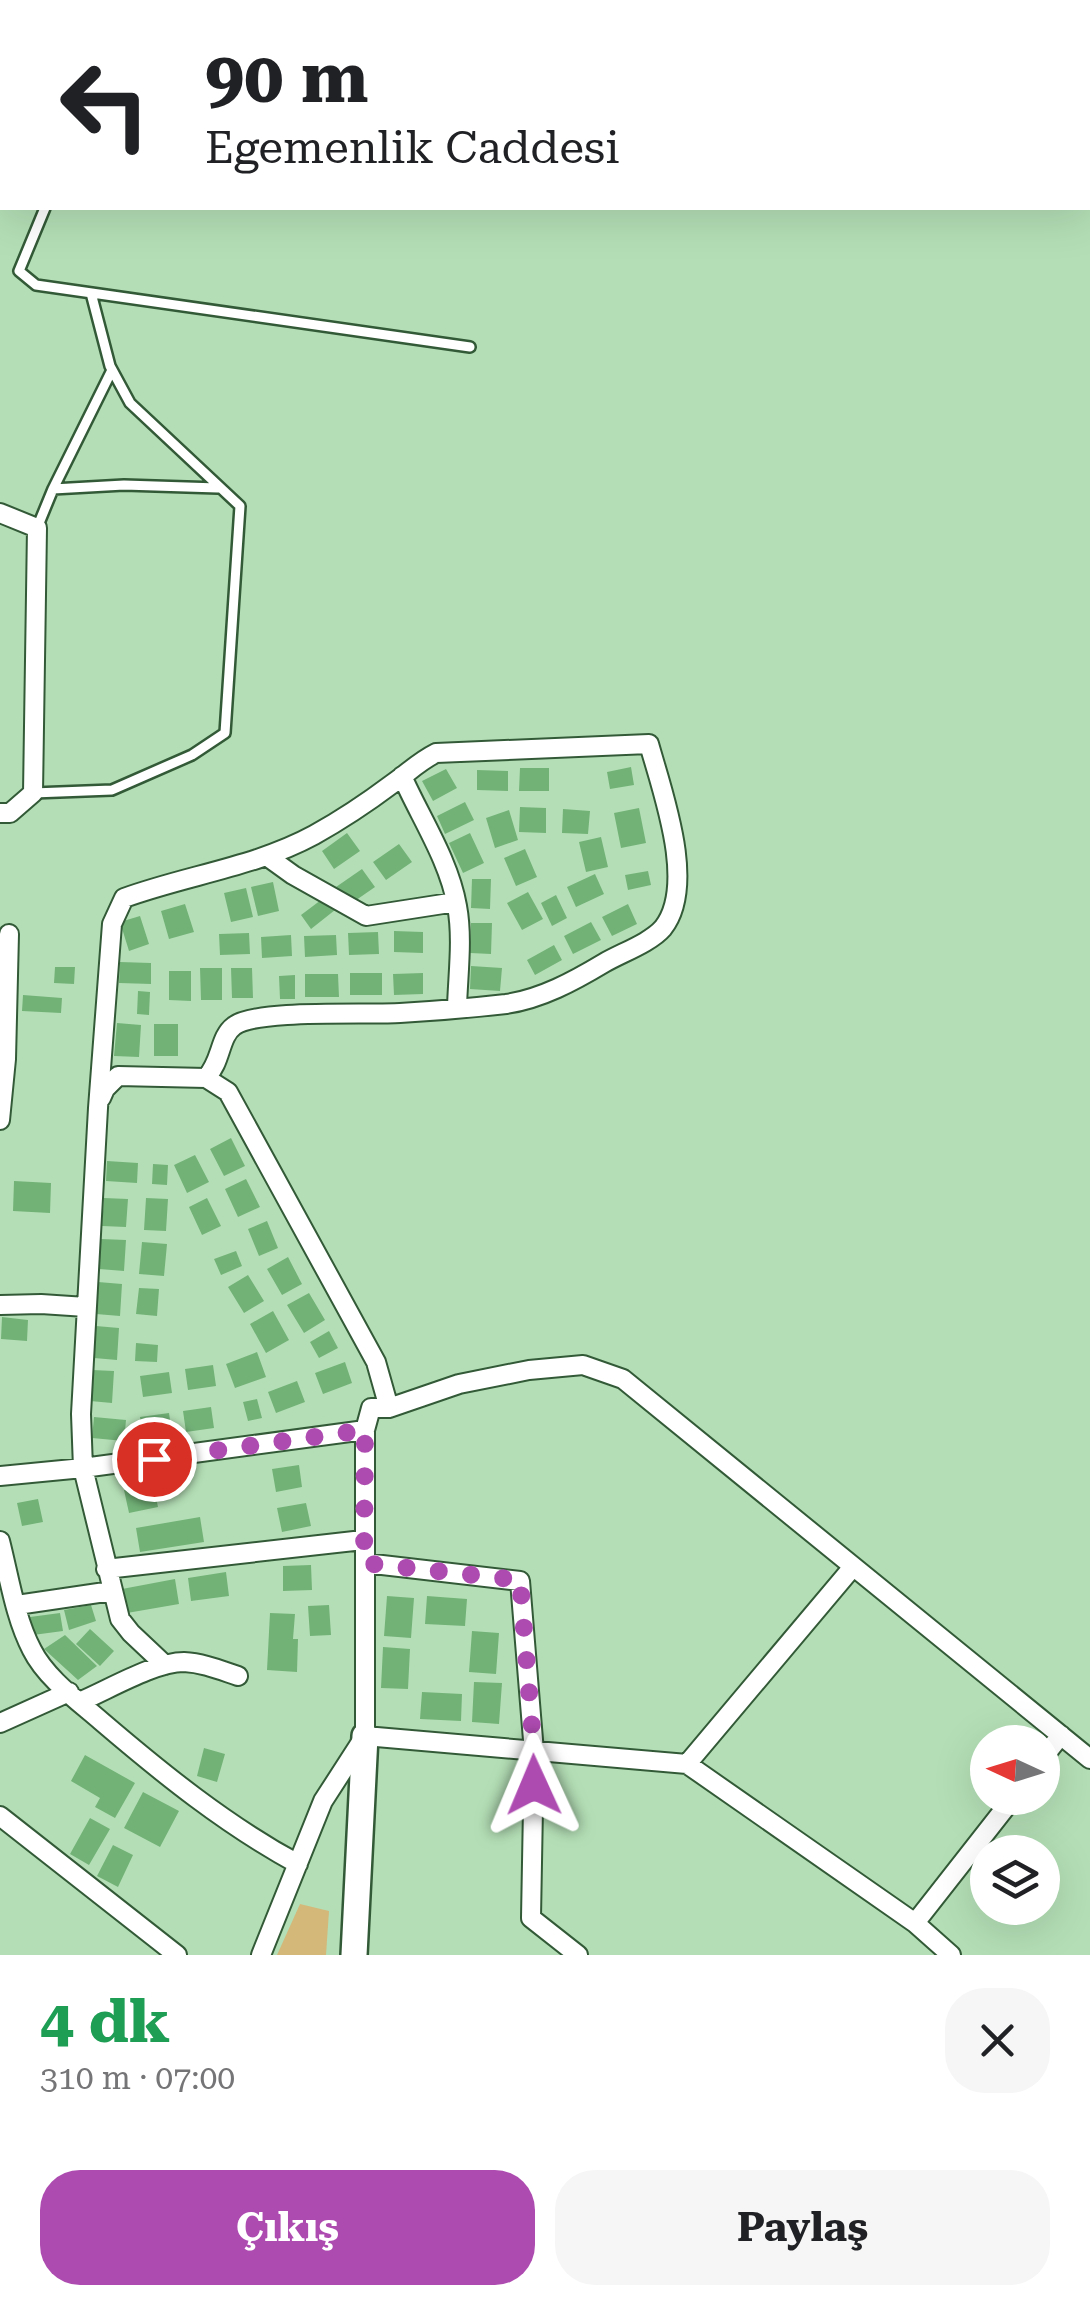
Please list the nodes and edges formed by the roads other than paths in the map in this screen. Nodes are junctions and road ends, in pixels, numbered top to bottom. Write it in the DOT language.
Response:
graph roads {
  1 [pos="44,210"];
  2 [pos="91,292"];
  3 [pos="470,347"];
  4 [pos="112,370"];
  5 [pos="218,488"];
  6 [pos="53,489"];
  7 [pos="0,514"];
  8 [pos="37,528"];
  9 [pos="402,776"];
  10 [pos="33,793"];
  11 [pos="0,813"];
  12 [pos="268,857"];
  13 [pos="456,902"];
  14 [pos="9,934"];
  15 [pos="457,1007"];
  16 [pos="206,1078"];
  17 [pos="98,1108"];
  18 [pos="0,1120"];
  19 [pos="0,1306"];
  20 [pos="86,1307"];
  21 [pos="389,1408"];
  22 [pos="365,1430"];
  23 [pos="83,1468"];
  24 [pos="0,1476"];
  25 [pos="0,1540"];
  26 [pos="363,1540"];
  27 [pos="364,1563"];
  28 [pos="852,1568"];
  29 [pos="106,1570"];
  30 [pos="4,1572"];
  31 [pos="112,1590"];
  32 [pos="17,1605"];
  33 [pos="164,1666"];
  34 [pos="238,1676"];
  35 [pos="74,1697"];
  36 [pos="0,1724"];
  37 [pos="365,1736"];
  38 [pos="1061,1736"];
  39 [pos="534,1752"];
  40 [pos="1090,1758"];
  41 [pos="687,1764"];
  42 [pos="1000,1815"];
  43 [pos="0,1816"];
  44 [pos="298,1864"];
  45 [pos="915,1923"];
  46 [pos="177,1955"];
  47 [pos="261,1955"];
  48 [pos="354,1955"];
  49 [pos="578,1955"];
  50 [pos="951,1955"];
  1 -- 2 [label="lane"];
  2 -- 3 [label="lane"];
  2 -- 4 [label="lane"];
  4 -- 5 [label="lane"];
  4 -- 6 [label="lane"];
  5 -- 6 [label="lane"];
  5 -- 10 [label="lane"];
  6 -- 8 [label="lane"];
  7 -- 8 [label="street"];
  8 -- 10 [label="street"];
  9 -- 12 [label="street"];
  9 -- 13 [label="street"];
  9 -- 15 [label="street"];
  10 -- 11 [label="street"];
  12 -- 13 [label="street"];
  12 -- 17 [label="street"];
  13 -- 15 [label="street"];
  14 -- 18 [label="street"];
  15 -- 16 [label="street"];
  16 -- 17 [label="street"];
  16 -- 21 [label="street"];
  17 -- 20 [label="street"];
  19 -- 20 [label="street"];
  20 -- 23 [label="street"];
  21 -- 22 [label="street"];
  21 -- 28 [label="street"];
  22 -- 23 [label="street"];
  22 -- 26 [label="street"];
  23 -- 24 [label="street"];
  23 -- 29 [label="street"];
  25 -- 30 [label="street"];
  26 -- 27 [label="street"];
  26 -- 29 [label="street"];
  27 -- 37 [label="street"];
  27 -- 39 [label="street"];
  28 -- 38 [label="street"];
  28 -- 41 [label="street"];
  29 -- 31 [label="street"];
  30 -- 32 [label="street"];
  31 -- 32 [label="street"];
  31 -- 33 [label="street"];
  32 -- 35 [label="street"];
  33 -- 34 [label="street"];
  33 -- 35 [label="street"];
  35 -- 36 [label="street"];
  35 -- 44 [label="street"];
  37 -- 39 [label="street"];
  37 -- 44 [label="street"];
  37 -- 48 [label="street"];
  38 -- 40 [label="street"];
  39 -- 41 [label="street"];
  39 -- 49 [label="street"];
  41 -- 45 [label="street"];
  42 -- 45 [label="street"];
  43 -- 46 [label="street"];
  44 -- 47 [label="street"];
  45 -- 50 [label="street"];
}
